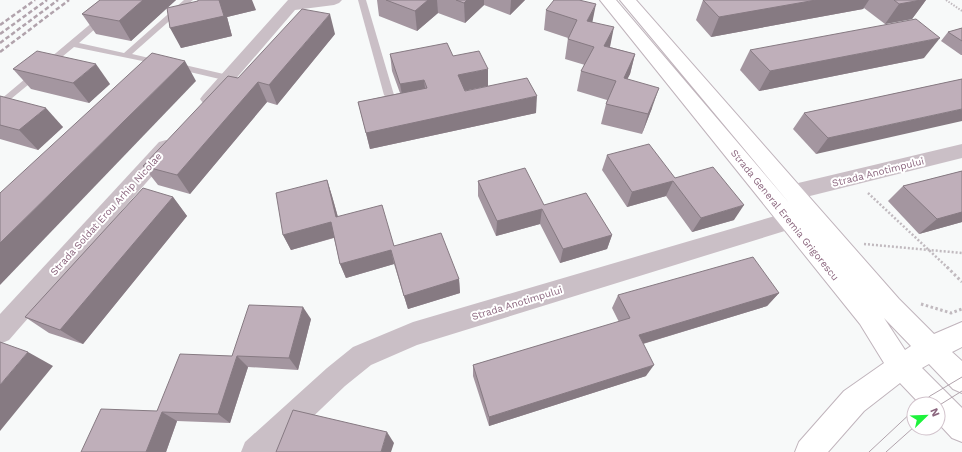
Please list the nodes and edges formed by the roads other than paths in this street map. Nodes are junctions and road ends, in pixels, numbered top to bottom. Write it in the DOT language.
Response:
graph roads {
  1 [pos="124,0"];
  2 [pos="189,0"];
  3 [pos="334,0"];
  4 [pos="362,0"];
  5 [pos="608,0"];
  6 [pos="628,0"];
  7 [pos="294,3"];
  8 [pos="73,44"];
  9 [pos="126,55"];
  10 [pos="154,62"];
  11 [pos="143,72"];
  12 [pos="228,78"];
  13 [pos="389,95"];
  14 [pos="0,105"];
  15 [pos="196,113"];
  16 [pos="180,131"];
  17 [pos="962,151"];
  18 [pos="794,192"];
  19 [pos="802,218"];
  20 [pos="0,332"];
  21 [pos="962,334"];
  22 [pos="931,349"];
  23 [pos="901,366"];
  24 [pos="962,380"];
  25 [pos="962,428"];
  26 [pos="255,452"];
  27 [pos="809,452"];
  1 -- 8 [label="lane"];
  2 -- 9 [label="lane"];
  3 -- 7 [label="street"];
  4 -- 13 [label="lane"];
  5 -- 19 [label="street, Strada General Eremia Grigorescu"];
  6 -- 18 [label="street, Strada General Eremia Grigorescu"];
  7 -- 12 [label="street"];
  8 -- 9 [label="lane"];
  8 -- 14 [label="lane"];
  9 -- 10 [label="lane"];
  10 -- 11 [label="lane"];
  10 -- 12 [label="lane"];
  12 -- 15 [label="street"];
  16 -- 20 [label="street, Strada Soldat Erou Arhip Nicolae"];
  17 -- 18 [label="street, Strada Anotimpului"];
  18 -- 19 [label="street, Strada General Eremia Grigorescu"];
  19 -- 22 [label="street, Strada General Eremia Grigorescu"];
  19 -- 23 [label="street, Strada General Eremia Grigorescu"];
  19 -- 26 [label="street, Strada Anotimpului"];
  21 -- 22 [label="street"];
  22 -- 23 [label="street"];
  22 -- 24 [label="street, Strada General Eremia Grigorescu"];
  23 -- 25 [label="street, Strada General Eremia Grigorescu"];
  23 -- 27 [label="street"];
}
